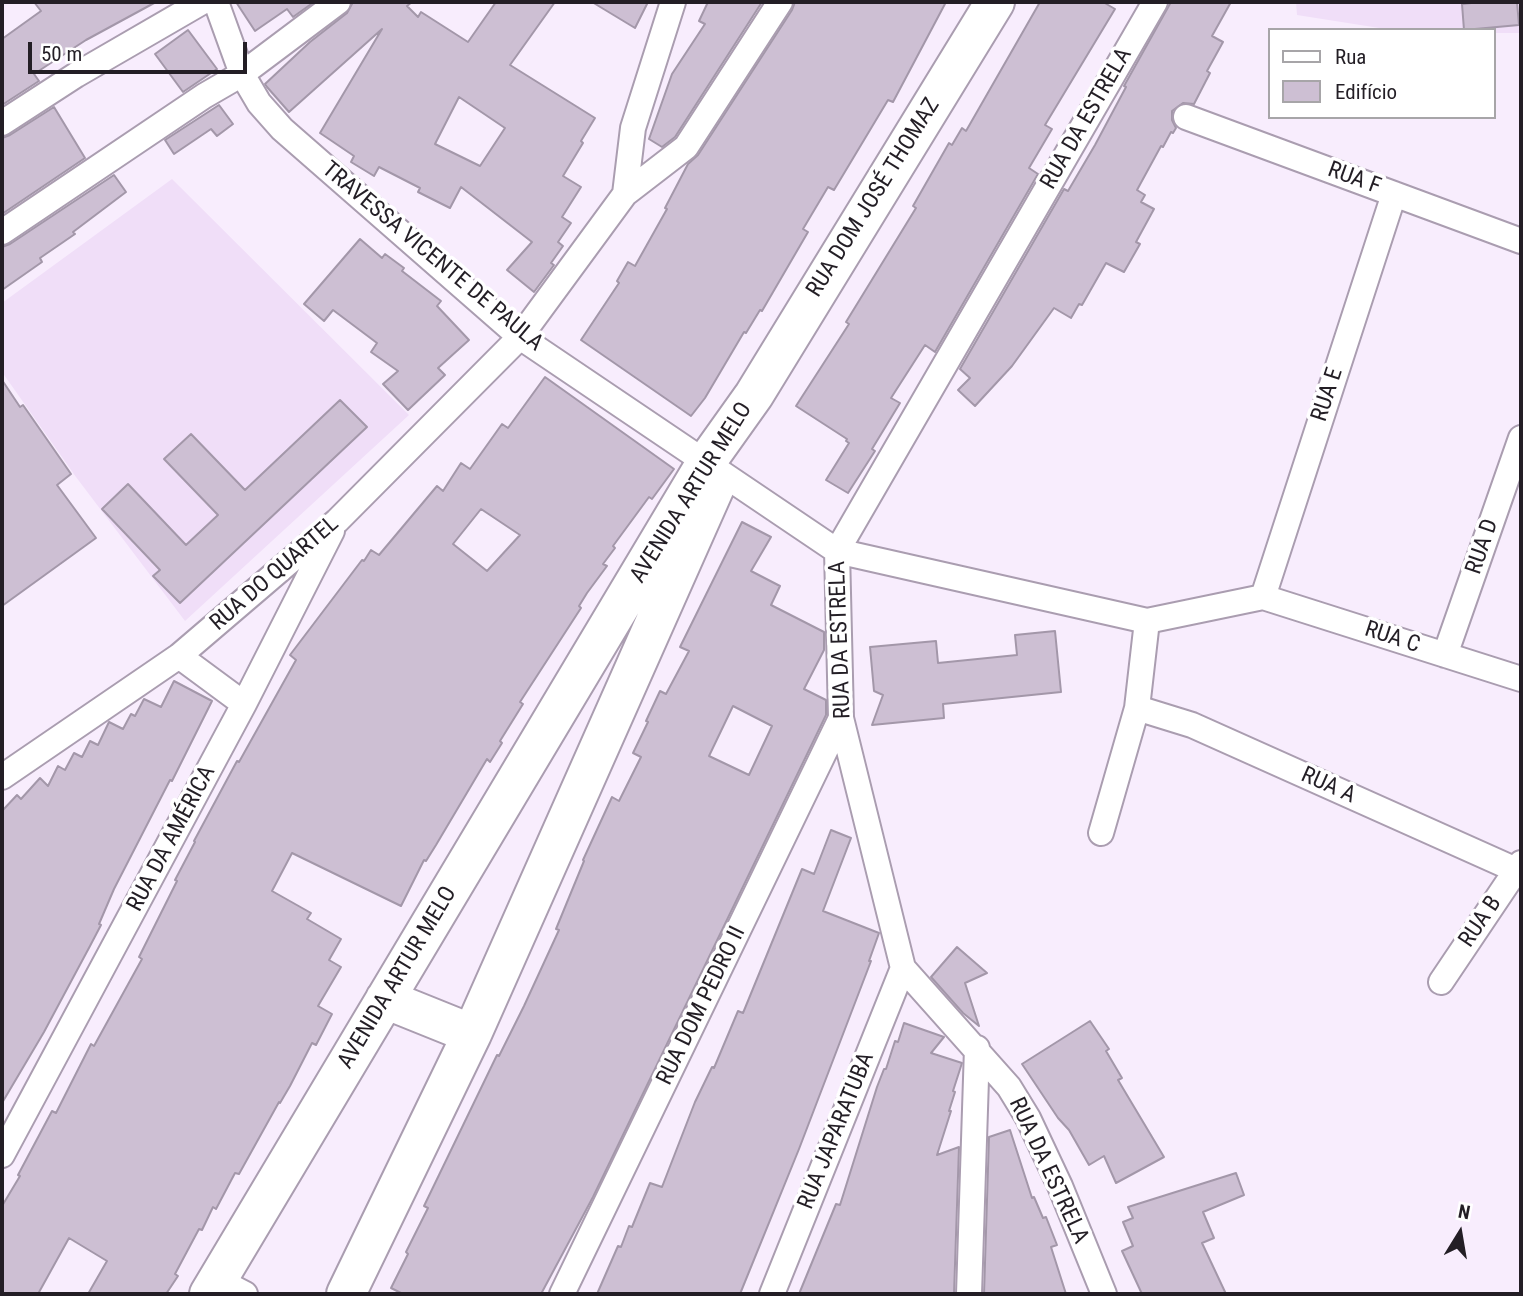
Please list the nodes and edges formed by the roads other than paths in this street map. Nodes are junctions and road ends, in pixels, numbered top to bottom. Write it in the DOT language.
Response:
graph roads {
  1 [pos="202,2"];
  2 [pos="216,2"];
  3 [pos="338,2"];
  4 [pos="673,2"];
  5 [pos="780,2"];
  6 [pos="995,2"];
  7 [pos="1155,2"];
  8 [pos="242,74"];
  9 [pos="1186,117"];
  10 [pos="2,124"];
  11 [pos="625,194"];
  12 [pos="1394,194"];
  13 [pos="2,232"];
  14 [pos="1521,241"];
  15 [pos="520,337"];
  16 [pos="754,395"];
  17 [pos="1521,439"];
  18 [pos="715,466"];
  19 [pos="337,521"];
  20 [pos="837,551"];
  21 [pos="1263,597"];
  22 [pos="1147,621"];
  23 [pos="1445,655"];
  24 [pos="179,656"];
  25 [pos="1521,679"];
  26 [pos="244,704"];
  27 [pos="1137,708"];
  28 [pos="841,718"];
  29 [pos="2,777"];
  30 [pos="1101,833"];
  31 [pos="1518,867"];
  32 [pos="902,968"];
  33 [pos="1441,982"];
  34 [pos="385,999"];
  35 [pos="472,1034"];
  36 [pos="976,1048"];
  37 [pos="2,1155"];
  38 [pos="224,1290"];
  39 [pos="346,1294"];
  40 [pos="562,1294"];
  41 [pos="772,1294"];
  42 [pos="969,1294"];
  43 [pos="1104,1294"];
  1 -- 10 [label="street"];
  2 -- 8 [label="street, TRAVESSA VICENTE DE PAULA"];
  3 -- 8 [label="street"];
  4 -- 11 [label="street"];
  5 -- 11 [label="street"];
  6 -- 16 [label="main road, RUA DOM JOSÉ THOMAZ"];
  7 -- 20 [label="street, RUA DA ESTRELA"];
  8 -- 13 [label="street"];
  8 -- 15 [label="street, TRAVESSA VICENTE DE PAULA"];
  9 -- 12 [label="street, RUA F"];
  11 -- 15 [label="street, RUA DO QUARTEL"];
  12 -- 14 [label="street, RUA F"];
  12 -- 21 [label="street, RUA E"];
  15 -- 18 [label="street, TRAVESSA VICENTE DE PAULA"];
  15 -- 19 [label="street, RUA DO QUARTEL"];
  16 -- 18 [label="main road, AVENIDA ARTUR MELO"];
  17 -- 23 [label="street, RUA D"];
  18 -- 20 [label="street, TRAVESSA VICENTE DE PAULA"];
  18 -- 34 [label="main road, AVENIDA ARTUR MELO"];
  18 -- 35 [label="main road, AVENIDA ARTUR MELO"];
  19 -- 24 [label="street, RUA DO QUARTEL"];
  19 -- 26 [label="street, RUA DA AMÉRICA"];
  20 -- 22 [label="street"];
  20 -- 28 [label="street, RUA DA ESTRELA"];
  21 -- 22 [label="street"];
  21 -- 23 [label="street, RUA C"];
  22 -- 27 [label="street"];
  23 -- 25 [label="street, RUA C"];
  24 -- 26 [label="street"];
  24 -- 29 [label="street, RUA DO QUARTEL"];
  26 -- 37 [label="street, RUA DA AMÉRICA"];
  27 -- 30 [label="street"];
  27 -- 31 [label="street, RUA A"];
  28 -- 32 [label="street, RUA DA ESTRELA"];
  28 -- 40 [label="street, RUA DOM PEDRO II"];
  31 -- 33 [label="street, RUA B"];
  32 -- 36 [label="street, RUA DA ESTRELA"];
  32 -- 41 [label="street, RUA JAPARATUBA"];
  34 -- 35 [label="main road"];
  34 -- 38 [label="main road, AVENIDA ARTUR MELO"];
  35 -- 39 [label="main road, AVENIDA ARTUR MELO"];
  36 -- 42 [label="street"];
  36 -- 43 [label="street, RUA DA ESTRELA"];
}
